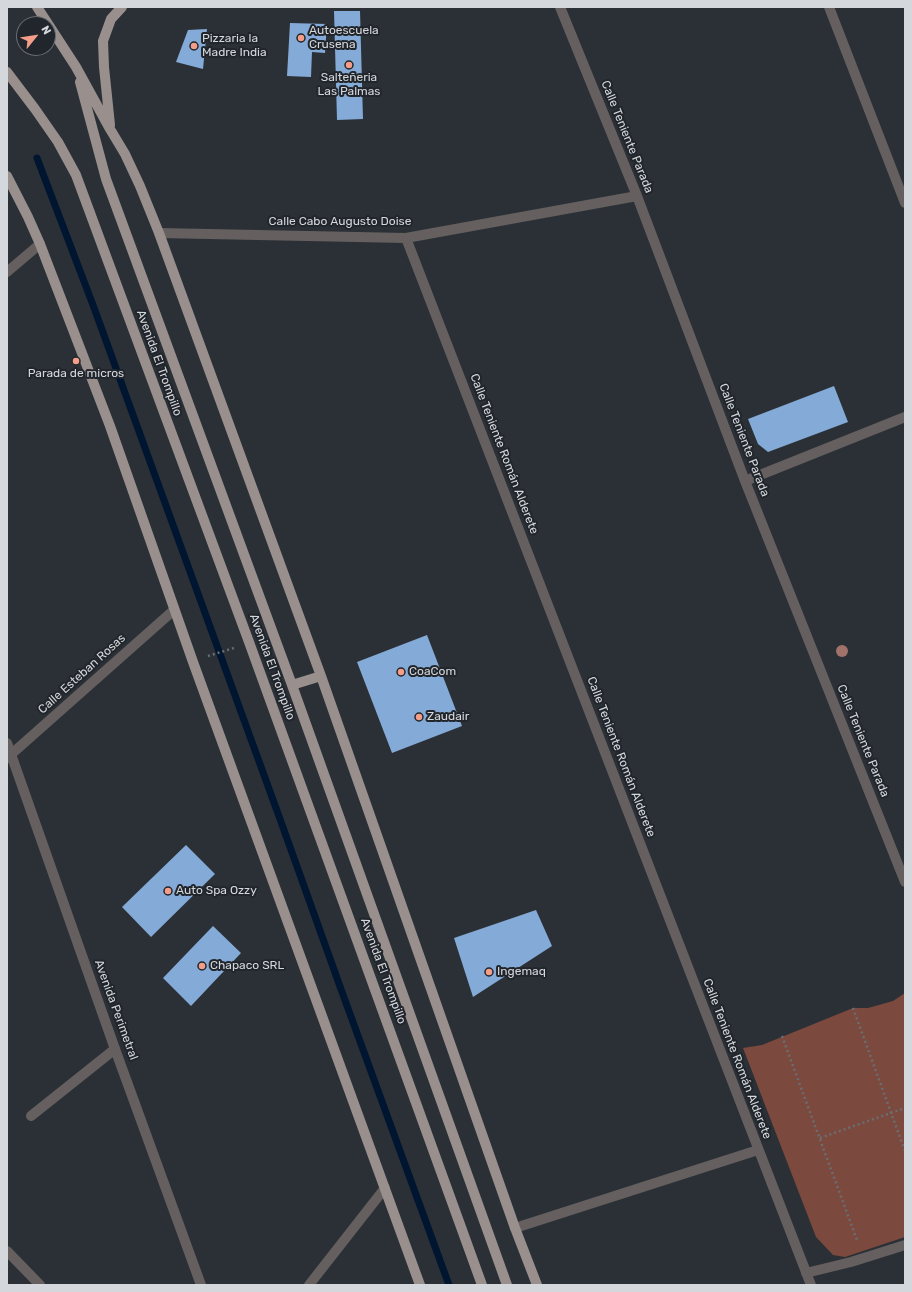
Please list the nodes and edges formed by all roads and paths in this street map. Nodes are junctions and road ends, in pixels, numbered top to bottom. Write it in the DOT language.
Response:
graph roads {
  1 [pos="37,7"];
  2 [pos="122,7"];
  3 [pos="560,7"];
  4 [pos="829,7"];
  5 [pos="76,67"];
  6 [pos="7,72"];
  7 [pos="110,129"];
  8 [pos="7,176"];
  9 [pos="637,196"];
  10 [pos="905,203"];
  11 [pos="159,233"];
  12 [pos="406,238"];
  13 [pos="40,244"];
  14 [pos="7,272"];
  15 [pos="905,416"];
  16 [pos="746,481"];
  17 [pos="174,610"];
  18 [pos="236,647"];
  19 [pos="208,657"];
  20 [pos="321,676"];
  21 [pos="292,685"];
  22 [pos="7,743"];
  23 [pos="9,756"];
  24 [pos="905,882"];
  25 [pos="853,1008"];
  26 [pos="782,1036"];
  27 [pos="115,1049"];
  28 [pos="905,1108"];
  29 [pos="891,1113"];
  30 [pos="31,1116"];
  31 [pos="820,1138"];
  32 [pos="758,1150"];
  33 [pos="905,1151"];
  34 [pos="385,1188"];
  35 [pos="515,1228"];
  36 [pos="857,1240"];
  37 [pos="905,1245"];
  38 [pos="7,1251"];
  39 [pos="806,1273"];
  40 [pos="40,1285"];
  41 [pos="201,1285"];
  42 [pos="309,1285"];
  43 [pos="420,1285"];
  44 [pos="482,1285"];
  45 [pos="507,1285"];
  46 [pos="537,1285"];
  47 [pos="811,1285"];
  1 -- 5 [label="main road, Avenida El Trompillo"];
  2 -- 7 [label="main road"];
  3 -- 9 [label="street, Calle Teniente Parada"];
  4 -- 10 [label="street"];
  5 -- 7 [label="main road, Avenida El Trompillo"];
  5 -- 21 [label="main road, Avenida El Trompillo"];
  6 -- 44 [label="main road, Avenida El Trompillo"];
  7 -- 11 [label="main road, Avenida El Trompillo"];
  8 -- 13 [label="main road"];
  9 -- 12 [label="street, Calle Cabo Augusto Doise"];
  9 -- 16 [label="street, Calle Teniente Parada"];
  11 -- 12 [label="street, Calle Cabo Augusto Doise"];
  11 -- 20 [label="main road, Avenida El Trompillo"];
  12 -- 32 [label="street, Calle Teniente Román Alderete"];
  13 -- 14 [label="street"];
  13 -- 17 [label="main road"];
  15 -- 16 [label="street"];
  16 -- 24 [label="street, Calle Teniente Parada"];
  17 -- 23 [label="street, Calle Esteban Rosas"];
  17 -- 34 [label="main road"];
  18 -- 19 [label="path"];
  20 -- 21 [label="main road"];
  20 -- 35 [label="main road, Avenida El Trompillo"];
  21 -- 45 [label="main road, Avenida El Trompillo"];
  22 -- 23 [label="street, Avenida Perimetral"];
  23 -- 27 [label="street, Avenida Perimetral"];
  25 -- 29 [label="path"];
  26 -- 31 [label="path"];
  27 -- 30 [label="street"];
  27 -- 41 [label="street, Avenida Perimetral"];
  28 -- 29 [label="path"];
  29 -- 31 [label="path"];
  29 -- 33 [label="path"];
  31 -- 36 [label="path"];
  32 -- 35 [label="street"];
  32 -- 39 [label="street, Calle Teniente Román Alderete"];
  34 -- 42 [label="street"];
  34 -- 43 [label="main road"];
  35 -- 46 [label="main road, Avenida El Trompillo"];
  37 -- 39 [label="street"];
  38 -- 40 [label="street"];
  39 -- 47 [label="street, Calle Teniente Román Alderete"];
}
